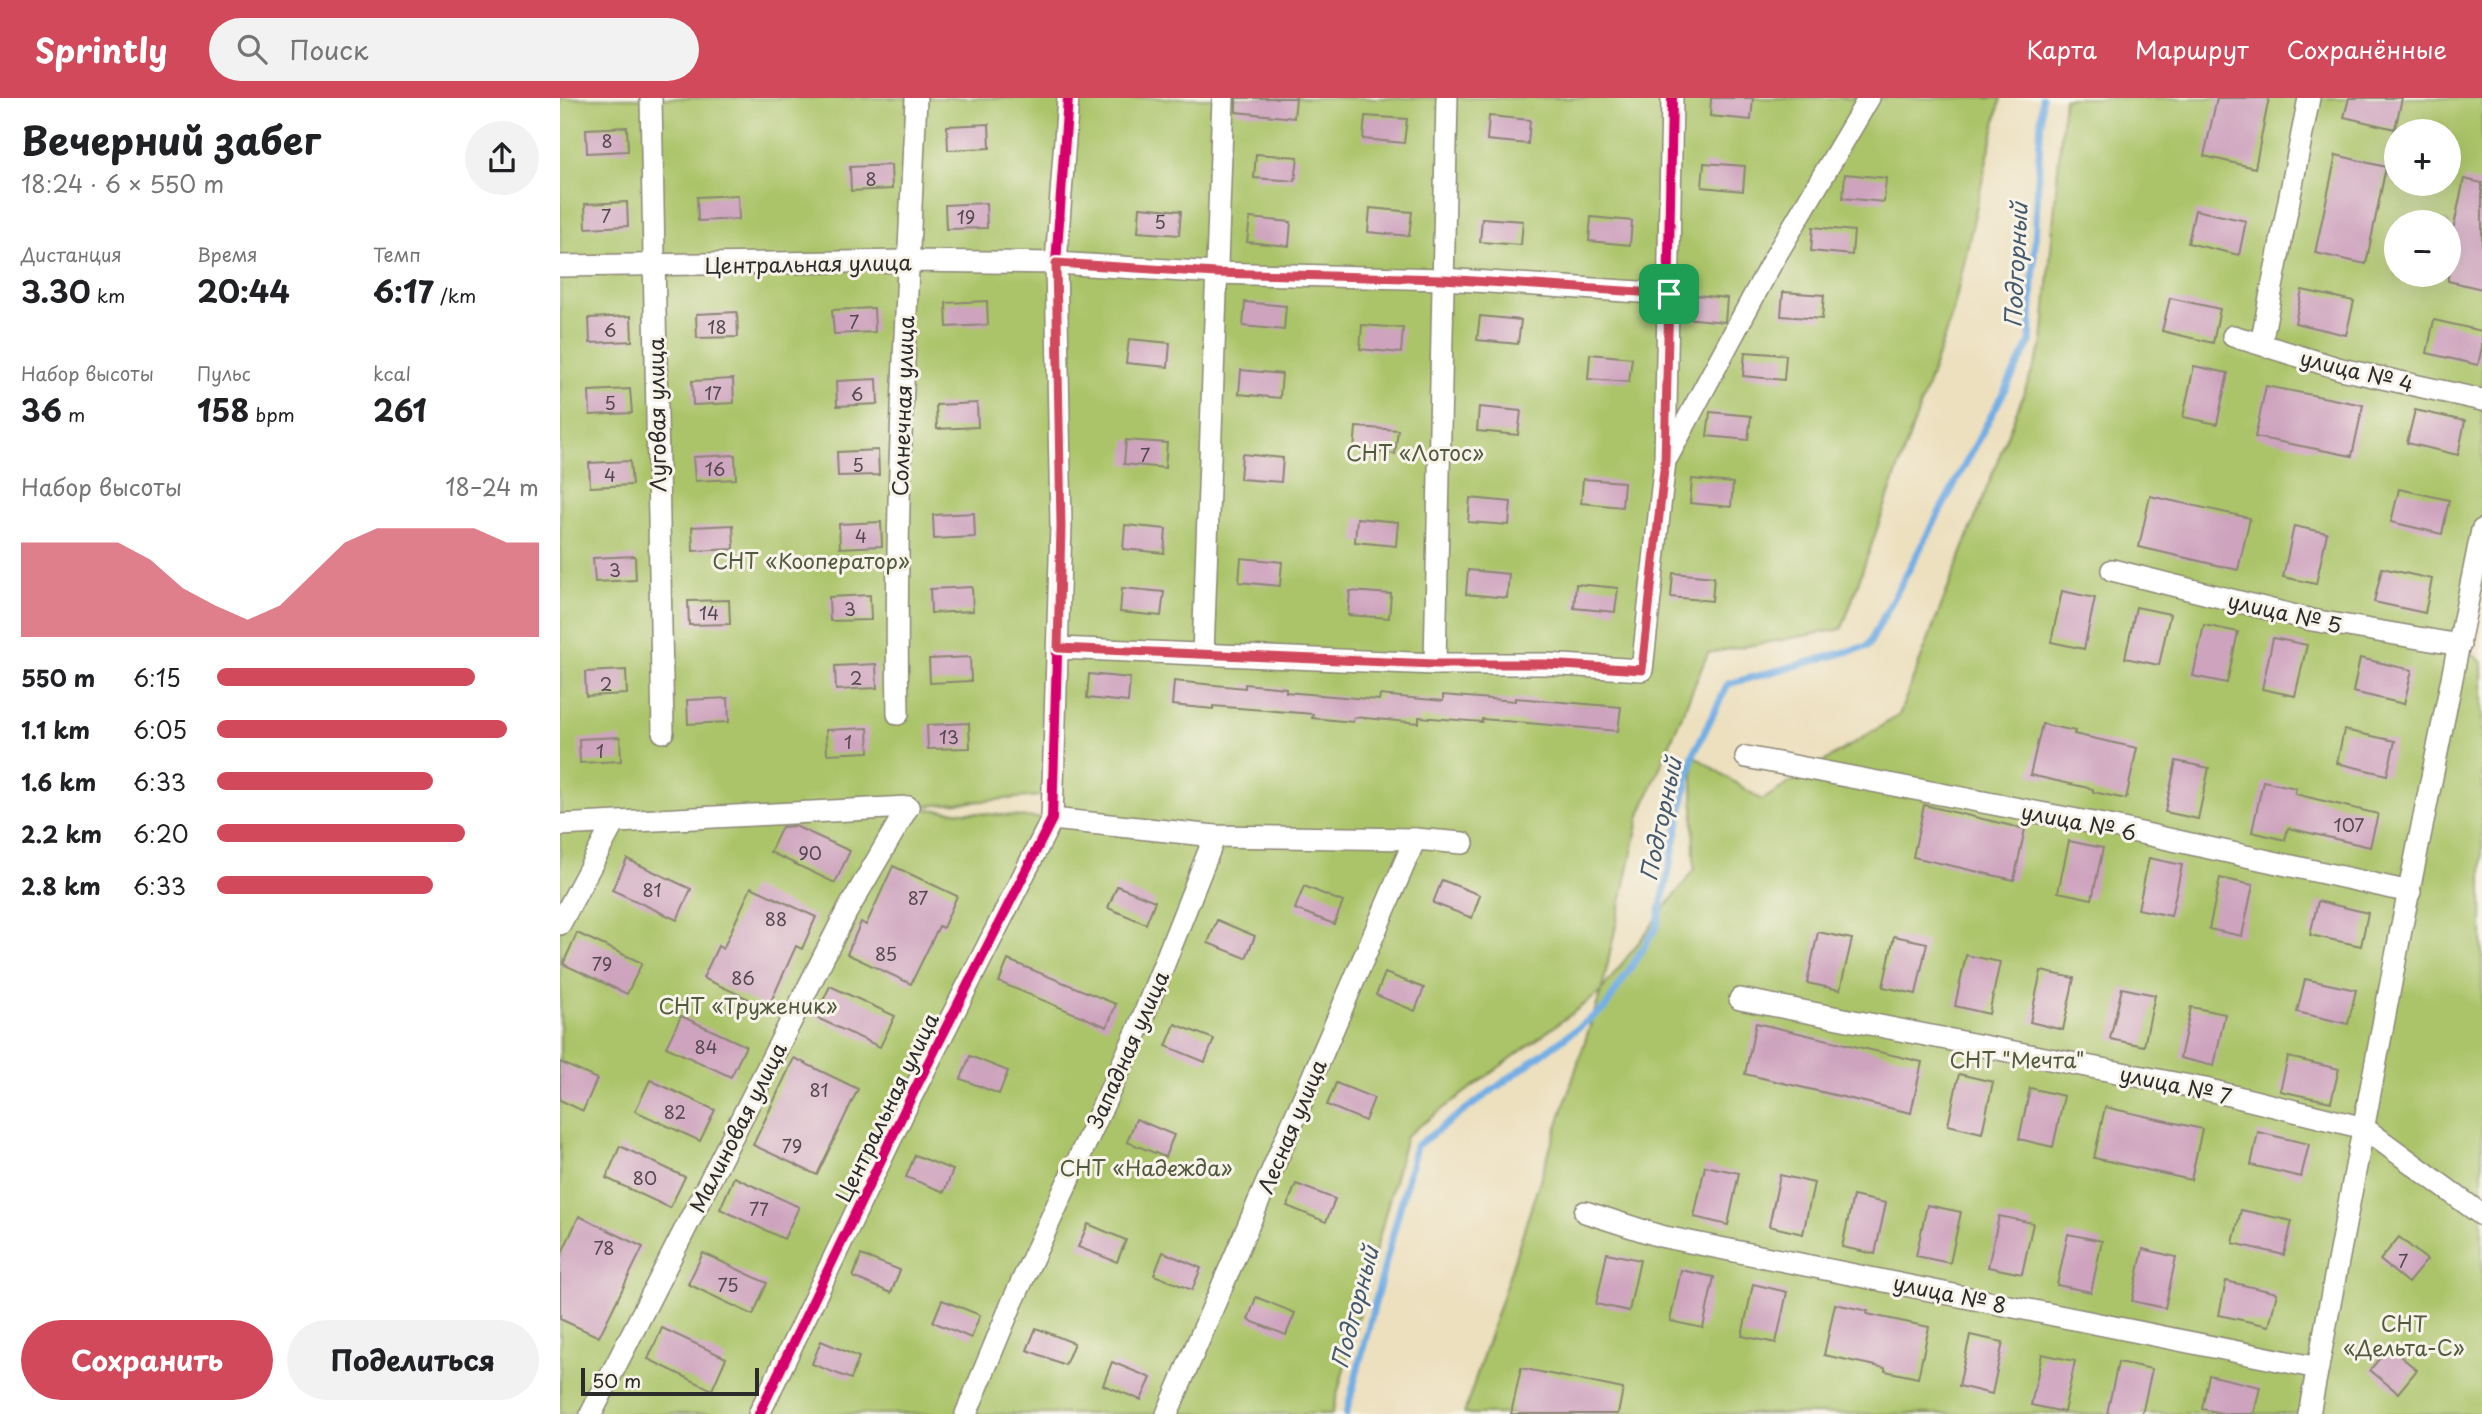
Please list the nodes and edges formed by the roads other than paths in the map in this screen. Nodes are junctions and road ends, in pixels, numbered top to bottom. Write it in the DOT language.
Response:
graph roads {
  1 [pos="651,98"];
  2 [pos="916,98"];
  3 [pos="1068,98"];
  4 [pos="1223,98"];
  5 [pos="1447,98"];
  6 [pos="1672,98"];
  7 [pos="1869,98"];
  8 [pos="2309,98"];
  9 [pos="909,261"];
  10 [pos="1056,263"];
  11 [pos="653,265"];
  12 [pos="560,266"];
  13 [pos="1216,273"];
  14 [pos="1443,279"];
  15 [pos="1669,294"];
  16 [pos="2234,336"];
  17 [pos="2260,344"];
  18 [pos="2482,400"];
  19 [pos="1665,461"];
  20 [pos="2482,530"];
  21 [pos="2112,570"];
  22 [pos="2460,645"];
  23 [pos="1058,648"];
  24 [pos="1203,654"];
  25 [pos="1435,664"];
  26 [pos="898,714"];
  27 [pos="663,732"];
  28 [pos="1746,757"];
  29 [pos="1052,819"];
  30 [pos="613,824"];
  31 [pos="560,825"];
  32 [pos="1215,836"];
  33 [pos="1415,839"];
  34 [pos="1463,843"];
  35 [pos="2410,892"];
  36 [pos="560,924"];
  37 [pos="1740,999"];
  38 [pos="2364,1128"];
  39 [pos="1585,1212"];
  40 [pos="2482,1215"];
  41 [pos="2318,1368"];
  42 [pos="591,1414"];
  43 [pos="759,1414"];
  44 [pos="966,1414"];
  45 [pos="1167,1414"];
  46 [pos="2309,1414"];
  1 -- 11 [label="street, Луговая улица"];
  2 -- 9 [label="street, Солнечная улица"];
  3 -- 10 [label="street"];
  4 -- 13 [label="street"];
  5 -- 14 [label="street"];
  6 -- 15 [label="street"];
  7 -- 19 [label="street"];
  8 -- 17 [label="street"];
  9 -- 10 [label="street, Центральная улица"];
  9 -- 11 [label="street, Центральная улица"];
  9 -- 26 [label="street, Солнечная улица"];
  10 -- 13 [label="street, Центральная улица"];
  10 -- 23 [label="street"];
  11 -- 12 [label="street, Центральная улица"];
  11 -- 27 [label="street, Луговая улица"];
  13 -- 14 [label="street, Центральная улица"];
  13 -- 24 [label="street"];
  14 -- 15 [label="street, Центральная улица"];
  14 -- 25 [label="street"];
  15 -- 19 [label="street"];
  16 -- 17 [label="street, улица № 4"];
  17 -- 18 [label="street, улица № 4"];
  19 -- 25 [label="street"];
  20 -- 22 [label="street"];
  21 -- 22 [label="street, улица № 5"];
  22 -- 35 [label="street"];
  23 -- 24 [label="street"];
  23 -- 29 [label="street"];
  24 -- 25 [label="street"];
  28 -- 35 [label="street, улица № 6"];
  29 -- 32 [label="street"];
  29 -- 43 [label="street, Центральная улица"];
  30 -- 31 [label="street"];
  30 -- 36 [label="street"];
  30 -- 42 [label="street, Малиновая улица"];
  32 -- 33 [label="street"];
  32 -- 44 [label="street, Западная улица"];
  33 -- 34 [label="street"];
  33 -- 45 [label="street, Лесная улица"];
  35 -- 38 [label="street"];
  37 -- 38 [label="street, улица № 7"];
  38 -- 40 [label="street"];
  38 -- 41 [label="street"];
  39 -- 41 [label="street, улица № 8"];
  41 -- 46 [label="street"];
}
